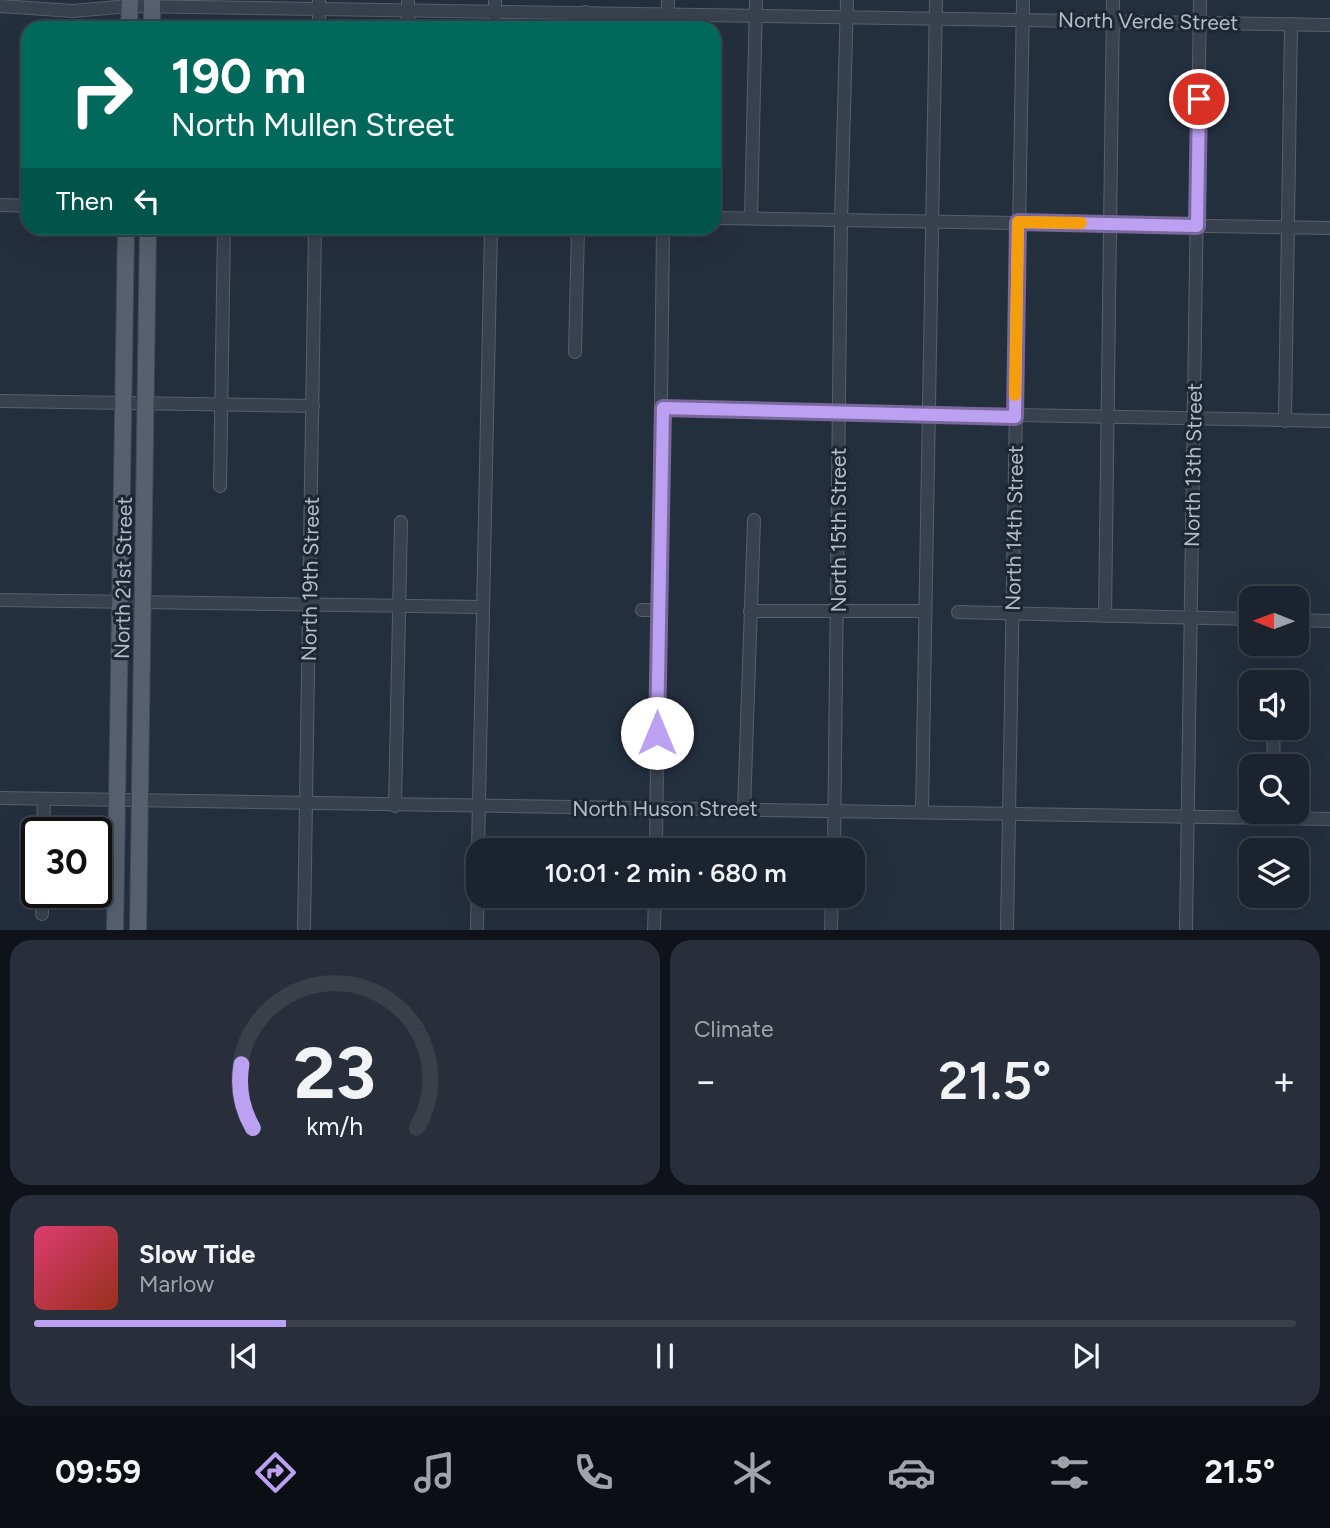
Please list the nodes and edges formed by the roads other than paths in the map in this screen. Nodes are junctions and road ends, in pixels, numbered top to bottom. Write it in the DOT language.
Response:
graph roads {
  1 [pos="668,0"];
  2 [pos="756,0"];
  3 [pos="847,0"];
  4 [pos="936,0"];
  5 [pos="1023,0"];
  6 [pos="1113,0"];
  7 [pos="1200,0"];
  8 [pos="130,3"];
  9 [pos="152,3"];
  10 [pos="228,4"];
  11 [pos="319,4"];
  12 [pos="51,5"];
  13 [pos="408,5"];
  14 [pos="495,5"];
  15 [pos="0,6"];
  16 [pos="585,12"];
  17 [pos="668,14"];
  18 [pos="756,15"];
  19 [pos="847,16"];
  20 [pos="935,17"];
  21 [pos="1023,18"];
  22 [pos="1112,20"];
  23 [pos="129,21"];
  24 [pos="152,21"];
  25 [pos="584,21"];
  26 [pos="668,21"];
  27 [pos="1200,23"];
  28 [pos="1292,24"];
  29 [pos="1330,25"];
  30 [pos="0,205"];
  31 [pos="21,206"];
  32 [pos="721,218"];
  33 [pos="751,218"];
  34 [pos="841,219"];
  35 [pos="931,221"];
  36 [pos="1018,222"];
  37 [pos="1110,223"];
  38 [pos="1197,226"];
  39 [pos="1288,228"];
  40 [pos="1330,228"];
  41 [pos="126,235"];
  42 [pos="148,235"];
  43 [pos="225,235"];
  44 [pos="315,235"];
  45 [pos="491,235"];
  46 [pos="578,235"];
  47 [pos="663,235"];
  48 [pos="575,352"];
  49 [pos="0,401"];
  50 [pos="124,403"];
  51 [pos="146,403"];
  52 [pos="221,405"];
  53 [pos="313,406"];
  54 [pos="663,408"];
  55 [pos="838,413"];
  56 [pos="929,415"];
  57 [pos="1015,417"];
  58 [pos="1107,419"];
  59 [pos="1194,421"];
  60 [pos="1285,421"];
  61 [pos="1330,421"];
  62 [pos="220,486"];
  63 [pos="754,520"];
  64 [pos="401,522"];
  65 [pos="0,600"];
  66 [pos="120,603"];
  67 [pos="143,603"];
  68 [pos="310,605"];
  69 [pos="399,606"];
  70 [pos="483,607"];
  71 [pos="642,610"];
  72 [pos="657,610"];
  73 [pos="838,610"];
  74 [pos="750,611"];
  75 [pos="926,611"];
  76 [pos="958,612"];
  77 [pos="1013,614"];
  78 [pos="1105,616"];
  79 [pos="1191,618"];
  80 [pos="1239,619"];
  81 [pos="1309,620"];
  82 [pos="1330,621"];
  83 [pos="0,798"];
  84 [pos="44,799"];
  85 [pos="117,800"];
  86 [pos="141,801"];
  87 [pos="307,804"];
  88 [pos="395,806"];
  89 [pos="479,807"];
  90 [pos="657,808"];
  91 [pos="744,808"];
  92 [pos="835,809"];
  93 [pos="922,811"];
  94 [pos="1010,813"];
  95 [pos="43,817"];
  96 [pos="1239,817"];
  97 [pos="1187,818"];
  98 [pos="1309,818"];
  99 [pos="1330,820"];
  100 [pos="478,838"];
  101 [pos="656,838"];
  102 [pos="834,838"];
  103 [pos="41,908"];
  104 [pos="477,908"];
  105 [pos="655,908"];
  106 [pos="832,908"];
  107 [pos="41,914"];
  108 [pos="115,929"];
  109 [pos="138,929"];
  110 [pos="304,929"];
  111 [pos="477,929"];
  112 [pos="654,929"];
  113 [pos="831,929"];
  114 [pos="1007,929"];
  115 [pos="1185,929"];
  1 -- 17 [label="street"];
  2 -- 18 [label="street"];
  3 -- 19 [label="street, North 15th Street"];
  4 -- 20 [label="street"];
  5 -- 21 [label="street, North 14th Street"];
  6 -- 22 [label="street"];
  7 -- 27 [label="street, North 13th Street"];
  8 -- 9 [label="street, North Verde Street"];
  8 -- 12 [label="street, North Verde Street"];
  8 -- 23 [label="main road"];
  9 -- 10 [label="street, North Verde Street"];
  9 -- 24 [label="main road"];
  10 -- 11 [label="street, North Verde Street"];
  11 -- 13 [label="street, North Verde Street"];
  12 -- 15 [label="street, North Verde Street"];
  13 -- 14 [label="street, North Verde Street"];
  14 -- 16 [label="street, North Verde Street"];
  16 -- 17 [label="street, North Verde Street"];
  16 -- 25 [label="street"];
  17 -- 18 [label="street, North Verde Street"];
  17 -- 26 [label="street"];
  18 -- 19 [label="street, North Verde Street"];
  18 -- 33 [label="street"];
  19 -- 20 [label="street, North Verde Street"];
  19 -- 34 [label="street, North 15th Street"];
  20 -- 21 [label="street, North Verde Street"];
  20 -- 35 [label="street"];
  21 -- 22 [label="street, North Verde Street"];
  21 -- 36 [label="street, North 14th Street"];
  22 -- 27 [label="street, North Verde Street"];
  22 -- 37 [label="street"];
  27 -- 28 [label="street, North Verde Street"];
  27 -- 38 [label="street, North 13th Street"];
  28 -- 29 [label="street, North Verde Street"];
  28 -- 39 [label="street"];
  30 -- 31 [label="street"];
  32 -- 33 [label="street"];
  33 -- 34 [label="street"];
  34 -- 35 [label="street"];
  34 -- 55 [label="street, North 15th Street"];
  35 -- 36 [label="street"];
  35 -- 56 [label="street"];
  36 -- 37 [label="street"];
  36 -- 57 [label="street, North 14th Street"];
  37 -- 38 [label="street"];
  37 -- 58 [label="street"];
  38 -- 39 [label="street"];
  38 -- 59 [label="street, North 13th Street"];
  39 -- 40 [label="street"];
  39 -- 60 [label="street"];
  41 -- 50 [label="main road, North 21st Street"];
  42 -- 51 [label="main road, North 21st Street"];
  43 -- 52 [label="street"];
  44 -- 53 [label="street, North 19th Street"];
  45 -- 70 [label="street"];
  46 -- 48 [label="street"];
  47 -- 54 [label="street"];
  49 -- 50 [label="street"];
  50 -- 51 [label="street"];
  50 -- 66 [label="main road, North 21st Street"];
  51 -- 52 [label="street"];
  51 -- 67 [label="main road, North 21st Street"];
  52 -- 53 [label="street"];
  52 -- 62 [label="street"];
  53 -- 68 [label="street, North 19th Street"];
  54 -- 55 [label="street"];
  54 -- 72 [label="street"];
  55 -- 56 [label="street"];
  55 -- 73 [label="street, North 15th Street"];
  56 -- 57 [label="street"];
  56 -- 75 [label="street"];
  57 -- 58 [label="street"];
  57 -- 77 [label="street, North 14th Street"];
  58 -- 59 [label="street"];
  58 -- 78 [label="street"];
  59 -- 60 [label="street"];
  59 -- 79 [label="street, North 13th Street"];
  60 -- 61 [label="street"];
  63 -- 74 [label="street"];
  64 -- 69 [label="street"];
  65 -- 66 [label="street"];
  66 -- 67 [label="street"];
  66 -- 85 [label="main road, North 21st Street"];
  67 -- 68 [label="street"];
  67 -- 86 [label="main road, North 21st Street"];
  68 -- 69 [label="street"];
  68 -- 87 [label="street, North 19th Street"];
  69 -- 70 [label="street"];
  69 -- 88 [label="street"];
  70 -- 89 [label="street"];
  71 -- 72 [label="street"];
  72 -- 90 [label="street"];
  73 -- 74 [label="street"];
  73 -- 75 [label="street"];
  73 -- 92 [label="street, North 15th Street"];
  74 -- 91 [label="street"];
  75 -- 93 [label="street"];
  76 -- 77 [label="street"];
  77 -- 78 [label="street"];
  77 -- 94 [label="street, North 14th Street"];
  78 -- 79 [label="street"];
  79 -- 80 [label="street"];
  79 -- 97 [label="street, North 13th Street"];
  81 -- 82 [label="street"];
  83 -- 84 [label="street, North Huson Street"];
  84 -- 85 [label="street, North Huson Street"];
  84 -- 95 [label="street"];
  85 -- 86 [label="street, North Huson Street"];
  85 -- 108 [label="main road, North 21st Street"];
  86 -- 87 [label="street, North Huson Street"];
  86 -- 109 [label="main road, North 21st Street"];
  87 -- 88 [label="street, North Huson Street"];
  87 -- 110 [label="street, North 19th Street"];
  88 -- 89 [label="street, North Huson Street"];
  89 -- 90 [label="street, North Huson Street"];
  89 -- 100 [label="street"];
  90 -- 91 [label="street, North Huson Street"];
  90 -- 101 [label="street"];
  91 -- 92 [label="street, North Huson Street"];
  92 -- 93 [label="street, North Huson Street"];
  92 -- 102 [label="street, North 15th Street"];
  93 -- 94 [label="street, North Huson Street"];
  94 -- 97 [label="street, North Huson Street"];
  94 -- 114 [label="street, North 14th Street"];
  96 -- 97 [label="street, North Huson Street"];
  97 -- 115 [label="street, North 13th Street"];
  98 -- 99 [label="street, North Huson Street"];
  103 -- 107 [label="street"];
  104 -- 111 [label="street"];
  105 -- 112 [label="street"];
  106 -- 113 [label="street"];
}
